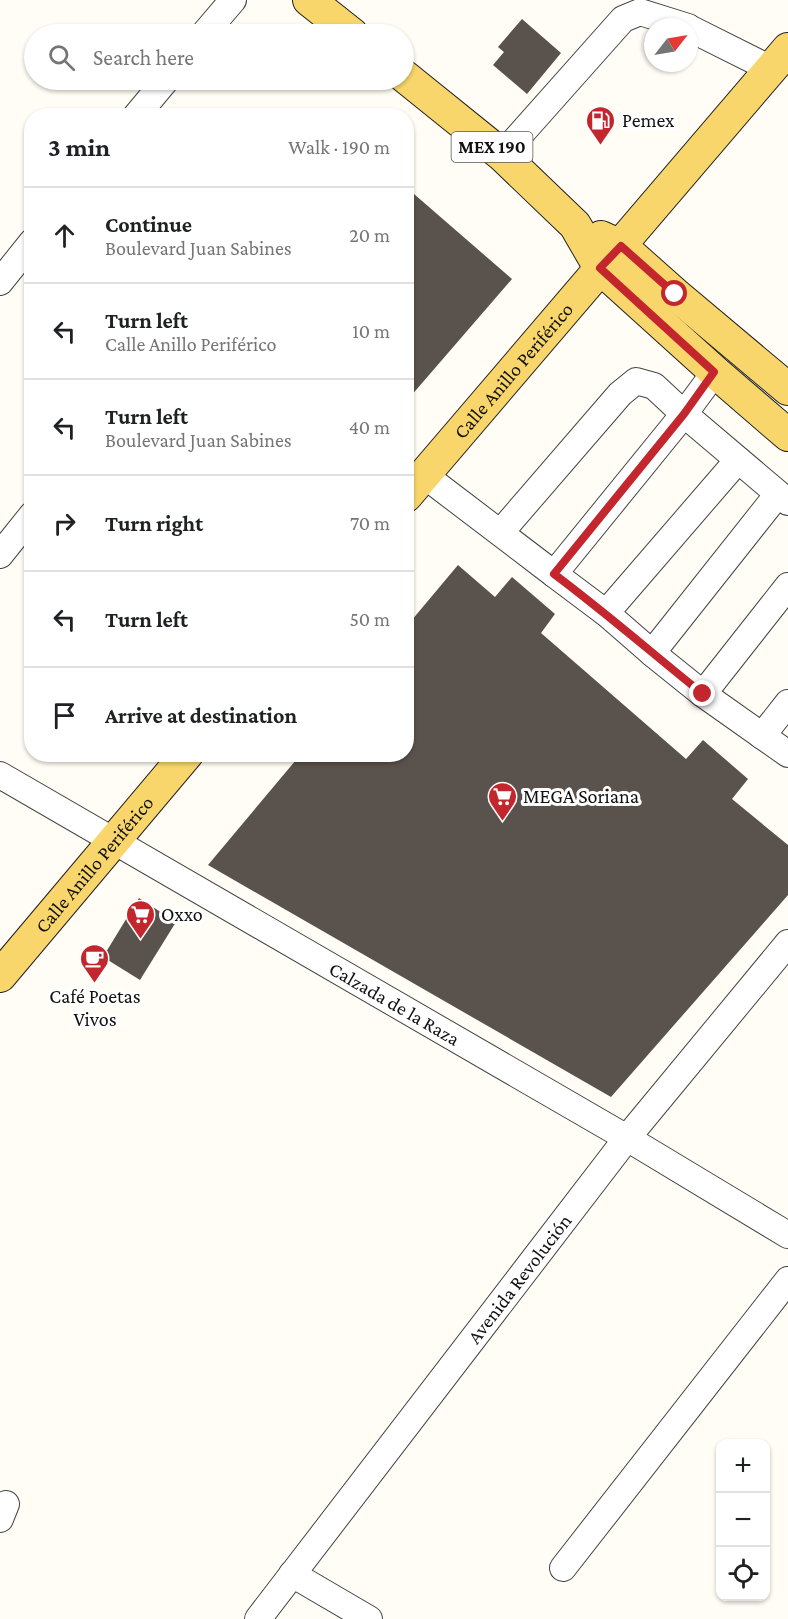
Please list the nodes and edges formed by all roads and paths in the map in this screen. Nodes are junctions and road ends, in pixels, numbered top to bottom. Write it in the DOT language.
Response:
graph roads {
  1 [pos="233,0"];
  2 [pos="309,0"];
  3 [pos="659,18"];
  4 [pos="213,24"];
  5 [pos="339,24"];
  6 [pos="698,31"];
  7 [pos="779,59"];
  8 [pos="414,84"];
  9 [pos="158,90"];
  10 [pos="143,108"];
  11 [pos="502,155"];
  12 [pos="24,252"];
  13 [pos="610,257"];
  14 [pos="0,282"];
  15 [pos="714,372"];
  16 [pos="788,389"];
  17 [pos="684,414"];
  18 [pos="788,435"];
  19 [pos="738,460"];
  20 [pos="415,486"];
  21 [pos="783,498"];
  22 [pos="24,525"];
  23 [pos="500,533"];
  24 [pos="0,555"];
  25 [pos="554,574"];
  26 [pos="788,586"];
  27 [pos="606,613"];
  28 [pos="652,653"];
  29 [pos="703,694"];
  30 [pos="788,703"];
  31 [pos="762,736"];
  32 [pos="788,754"];
  33 [pos="180,762"];
  34 [pos="0,775"];
  35 [pos="114,840"];
  36 [pos="788,943"];
  37 [pos="0,976"];
  38 [pos="627,1138"];
  39 [pos="788,1235"];
  40 [pos="788,1280"];
  41 [pos="563,1568"];
  42 [pos="292,1574"];
  43 [pos="258,1619"];
  44 [pos="369,1619"];
  1 -- 4 [label="street"];
  2 -- 5 [label="main road"];
  3 -- 11 [label="street"];
  6 -- 7 [label="street"];
  7 -- 13 [label="main road, Calle Anillo Periférico"];
  8 -- 11 [label="main road, MEX 190"];
  9 -- 10 [label="street"];
  11 -- 13 [label="main road, MEX 190"];
  12 -- 14 [label="street"];
  13 -- 15 [label="main road, MEX 190"];
  13 -- 16 [label="main road, MEX 190"];
  13 -- 20 [label="main road, Calle Anillo Periférico"];
  15 -- 17 [label="street"];
  15 -- 18 [label="main road, MEX 190"];
  17 -- 19 [label="street"];
  17 -- 23 [label="street"];
  17 -- 25 [label="street"];
  19 -- 21 [label="street"];
  19 -- 27 [label="street"];
  20 -- 23 [label="street"];
  21 -- 28 [label="street"];
  22 -- 24 [label="street"];
  23 -- 25 [label="street"];
  25 -- 27 [label="street"];
  26 -- 29 [label="street"];
  27 -- 28 [label="street"];
  28 -- 29 [label="street"];
  29 -- 31 [label="street"];
  30 -- 31 [label="street"];
  31 -- 32 [label="street"];
  33 -- 35 [label="main road, Calle Anillo Periférico"];
  34 -- 35 [label="street, Calzada de la Raza"];
  35 -- 37 [label="main road, Calle Anillo Periférico"];
  35 -- 38 [label="street, Calzada de la Raza"];
  36 -- 38 [label="street, Avenida Revolución"];
  38 -- 39 [label="street, Calzada de la Raza"];
  38 -- 42 [label="street, Avenida Revolución"];
  40 -- 41 [label="street"];
  42 -- 43 [label="street, Avenida Revolución"];
  42 -- 44 [label="street"];
}
